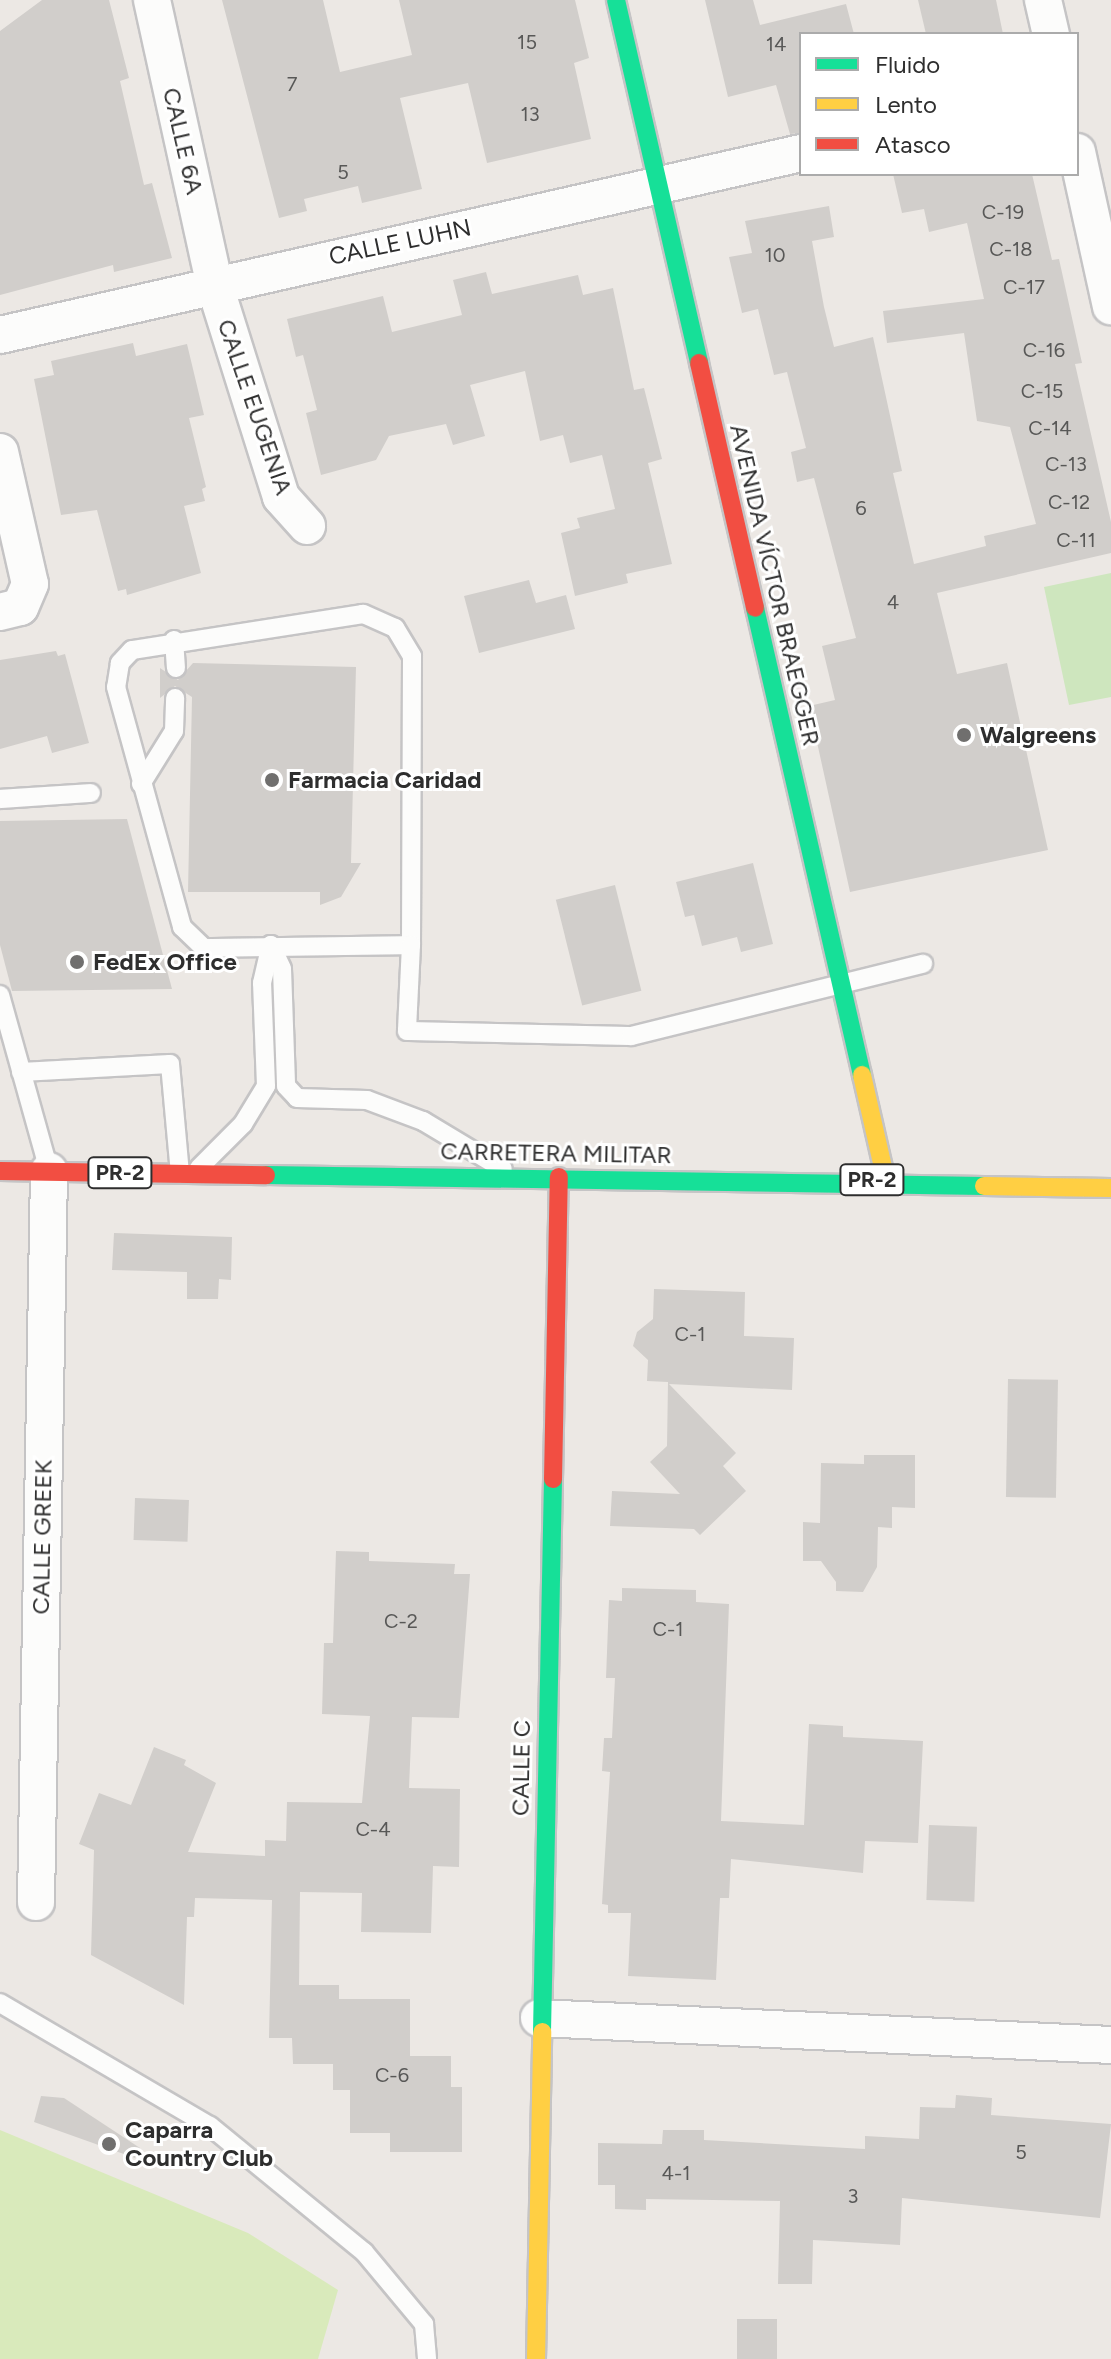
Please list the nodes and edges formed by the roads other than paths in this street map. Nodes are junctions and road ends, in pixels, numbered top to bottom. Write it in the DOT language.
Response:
graph roads {
  1 [pos="152,0"];
  2 [pos="616,0"];
  3 [pos="1043,0"];
  4 [pos="1051,32"];
  5 [pos="799,153"];
  6 [pos="1079,161"];
  7 [pos="659,186"];
  8 [pos="214,283"];
  9 [pos="1111,306"];
  10 [pos="0,335"];
  11 [pos="0,452"];
  12 [pos="307,526"];
  13 [pos="0,612"];
  14 [pos="174,640"];
  15 [pos="176,668"];
  16 [pos="175,698"];
  17 [pos="141,784"];
  18 [pos="91,793"];
  19 [pos="0,799"];
  20 [pos="271,945"];
  21 [pos="411,945"];
  22 [pos="923,964"];
  23 [pos="840,981"];
  24 [pos="0,995"];
  25 [pos="21,1072"];
  26 [pos="0,1171"];
  27 [pos="49,1171"];
  28 [pos="186,1175"];
  29 [pos="515,1177"];
  30 [pos="559,1177"];
  31 [pos="886,1181"];
  32 [pos="1111,1188"];
  33 [pos="36,1902"];
  34 [pos="0,2003"];
  35 [pos="539,2018"];
  36 [pos="1111,2045"];
  37 [pos="427,2359"];
  38 [pos="536,2359"];
  1 -- 8 [label="street, CALLE 6A"];
  2 -- 7 [label="street, AVENIDA VÍCTOR BRAEGGER"];
  3 -- 4 [label="street"];
  5 -- 7 [label="street, CALLE LUHN"];
  6 -- 9 [label="street"];
  7 -- 8 [label="street, CALLE LUHN"];
  7 -- 23 [label="street, AVENIDA VÍCTOR BRAEGGER"];
  8 -- 10 [label="street, CALLE LUHN"];
  8 -- 12 [label="street, CALLE EUGENIA"];
  11 -- 13 [label="street"];
  14 -- 15 [label="lane"];
  14 -- 17 [label="lane"];
  14 -- 21 [label="lane"];
  16 -- 17 [label="lane"];
  17 -- 20 [label="lane"];
  18 -- 19 [label="lane"];
  20 -- 21 [label="lane"];
  20 -- 28 [label="lane"];
  20 -- 29 [label="lane"];
  21 -- 23 [label="lane"];
  22 -- 23 [label="lane"];
  23 -- 31 [label="street, AVENIDA VÍCTOR BRAEGGER"];
  24 -- 25 [label="lane"];
  25 -- 27 [label="lane"];
  25 -- 28 [label="lane"];
  26 -- 27 [label="street, CARRETERA MILITAR / PR-2"];
  27 -- 28 [label="street, CARRETERA MILITAR / PR-2"];
  27 -- 33 [label="street, CALLE GREEK"];
  28 -- 29 [label="street, CARRETERA MILITAR / PR-2"];
  29 -- 30 [label="street, CARRETERA MILITAR / PR-2"];
  30 -- 31 [label="street, CARRETERA MILITAR / PR-2"];
  30 -- 35 [label="street, CALLE C"];
  31 -- 32 [label="street, CARRETERA MILITAR / PR-2"];
  34 -- 37 [label="lane"];
  35 -- 36 [label="street"];
  35 -- 38 [label="street, CALLE C"];
}
